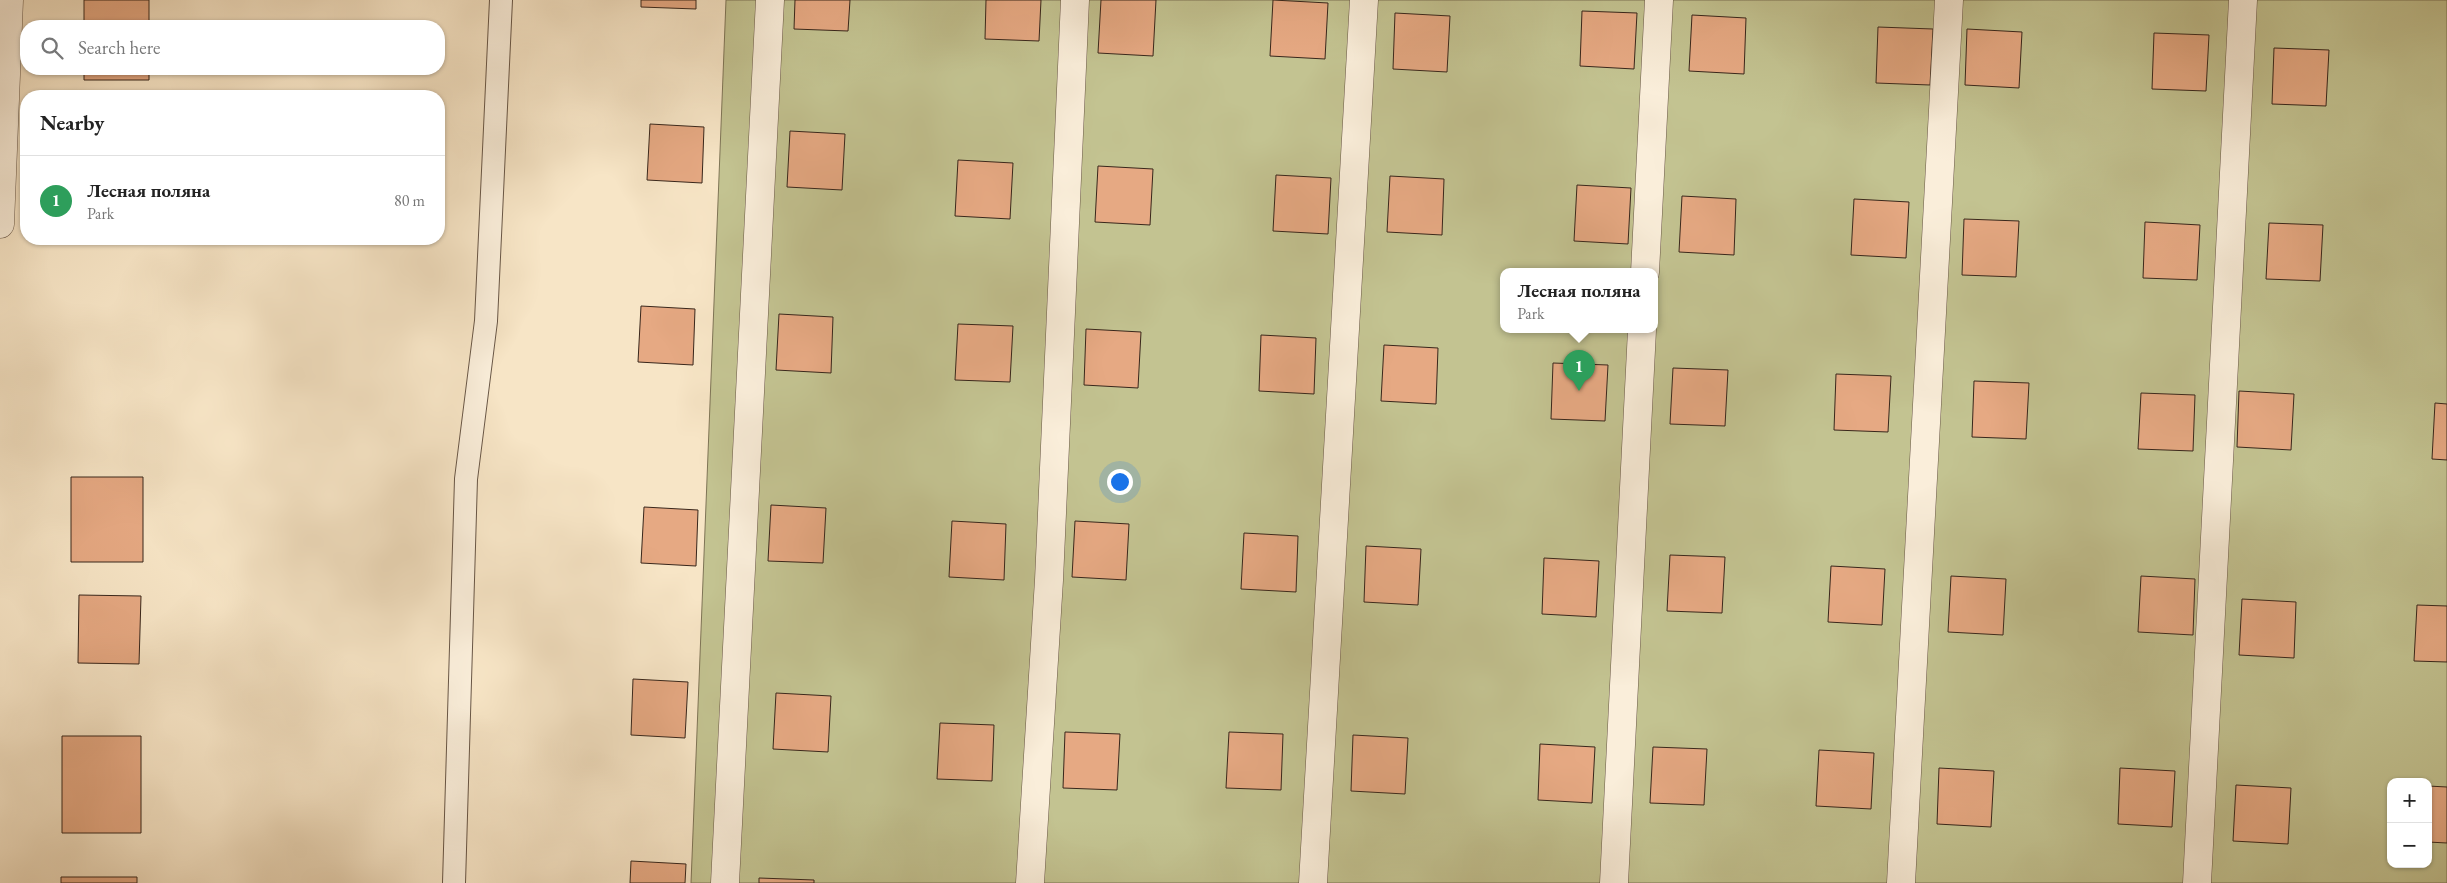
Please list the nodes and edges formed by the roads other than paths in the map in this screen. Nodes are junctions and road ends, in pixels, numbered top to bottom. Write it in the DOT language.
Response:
graph roads {
  1 [pos="9,0"];
  2 [pos="501,0"];
  3 [pos="770,0"];
  4 [pos="1075,0"];
  5 [pos="1364,0"];
  6 [pos="1659,0"];
  7 [pos="1949,0"];
  8 [pos="2243,0"];
  9 [pos="1,171"];
  10 [pos="0,224"];
  11 [pos="1645,268"];
  12 [pos="1642,333"];
  13 [pos="454,883"];
  14 [pos="725,883"];
  15 [pos="1030,883"];
  16 [pos="1313,883"];
  17 [pos="1614,883"];
  18 [pos="1901,883"];
  19 [pos="2197,883"];
  1 -- 9 [label="street"];
  2 -- 13 [label="lane"];
  3 -- 14 [label="street"];
  4 -- 15 [label="street"];
  5 -- 16 [label="street"];
  6 -- 11 [label="street"];
  7 -- 18 [label="street"];
  8 -- 19 [label="street"];
  9 -- 10 [label="street"];
  12 -- 17 [label="street"];
}
